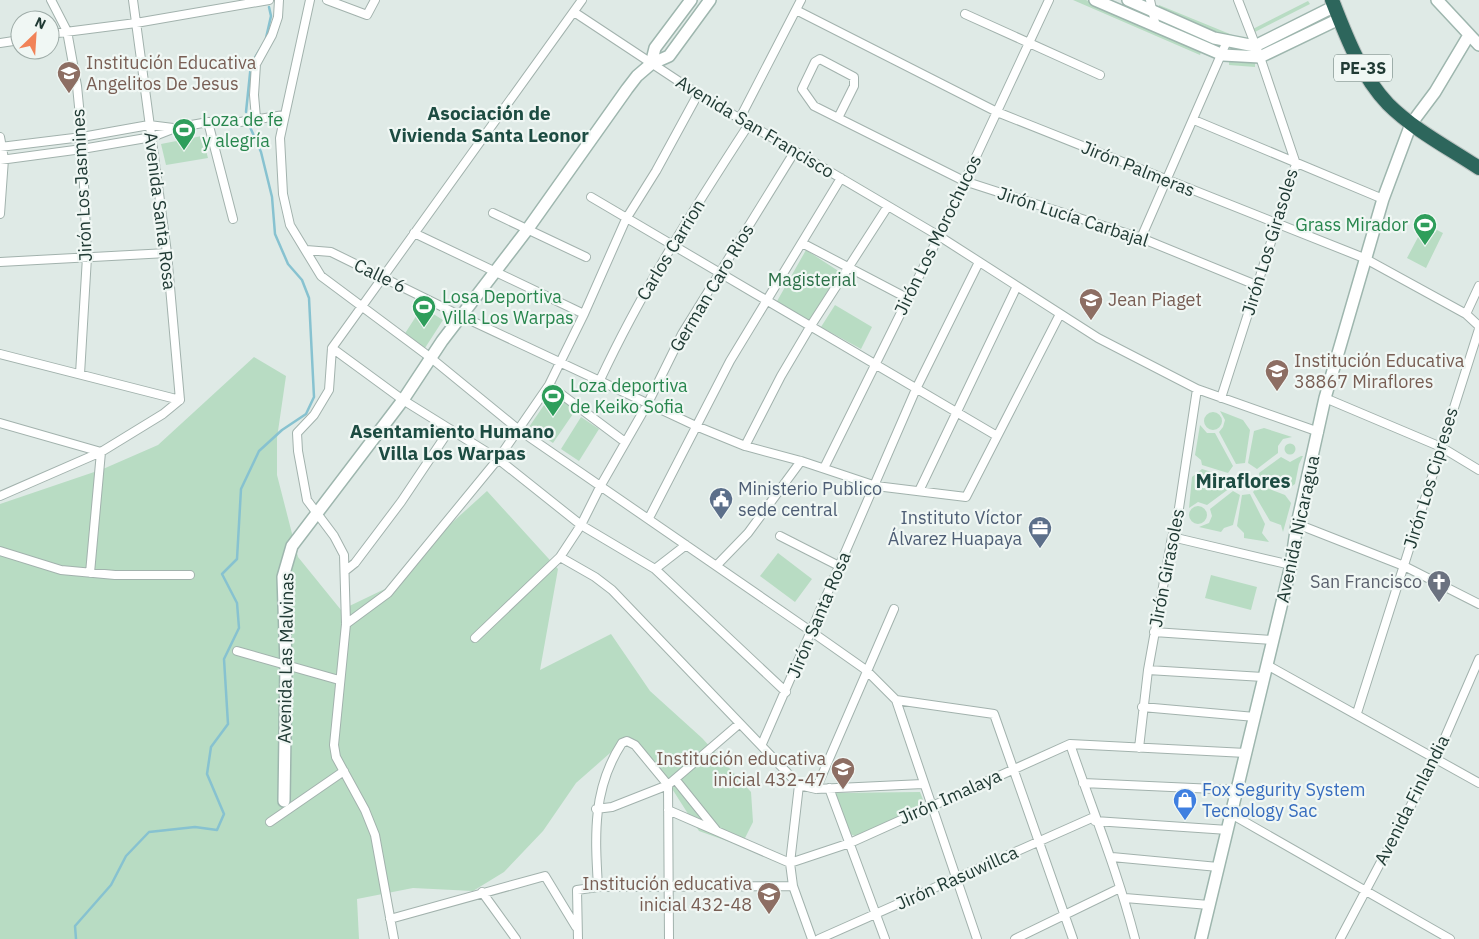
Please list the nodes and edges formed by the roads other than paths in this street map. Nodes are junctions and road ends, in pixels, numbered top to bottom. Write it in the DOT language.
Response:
graph roads {
  1 [pos="51,0"];
  2 [pos="133,0"];
  3 [pos="269,0"];
  4 [pos="279,0"];
  5 [pos="310,0"];
  6 [pos="327,0"];
  7 [pos="582,0"];
  8 [pos="691,0"];
  9 [pos="710,0"];
  10 [pos="801,0"];
  11 [pos="1049,0"];
  12 [pos="1095,0"];
  13 [pos="1128,0"];
  14 [pos="1238,0"];
  15 [pos="1437,0"];
  16 [pos="374,1"];
  17 [pos="1145,4"];
  18 [pos="1336,8"];
  19 [pos="796,10"];
  20 [pos="574,12"];
  21 [pos="965,14"];
  22 [pos="1143,21"];
  23 [pos="136,23"];
  24 [pos="1156,27"];
  25 [pos="67,31"];
  26 [pos="60,32"];
  27 [pos="1469,35"];
  28 [pos="1227,41"];
  29 [pos="1029,43"];
  30 [pos="1479,45"];
  31 [pos="1255,46"];
  32 [pos="1222,55"];
  33 [pos="1260,57"];
  34 [pos="651,64"];
  35 [pos="1100,75"];
  36 [pos="698,94"];
  37 [pos="997,112"];
  38 [pos="284,115"];
  39 [pos="256,118"];
  40 [pos="740,118"];
  41 [pos="838,118"];
  42 [pos="1194,120"];
  43 [pos="208,122"];
  44 [pos="749,124"];
  45 [pos="1411,124"];
  46 [pos="149,126"];
  47 [pos="175,128"];
  48 [pos="0,137"];
  49 [pos="82,137"];
  50 [pos="152,137"];
  51 [pos="1,147"];
  52 [pos="82,150"];
  53 [pos="795,151"];
  54 [pos="2,160"];
  55 [pos="1296,164"];
  56 [pos="1479,168"];
  57 [pos="841,178"];
  58 [pos="964,181"];
  59 [pos="1167,181"];
  60 [pos="591,197"];
  61 [pos="1383,199"];
  62 [pos="888,206"];
  63 [pos="493,213"];
  64 [pos="0,214"];
  65 [pos="233,219"];
  66 [pos="626,219"];
  67 [pos="1276,224"];
  68 [pos="527,230"];
  69 [pos="414,232"];
  70 [pos="939,236"];
  71 [pos="1141,238"];
  72 [pos="802,243"];
  73 [pos="671,245"];
  74 [pos="306,250"];
  75 [pos="167,253"];
  76 [pos="87,257"];
  77 [pos="586,257"];
  78 [pos="1364,258"];
  79 [pos="0,262"];
  80 [pos="979,262"];
  81 [pos="849,270"];
  82 [pos="495,272"];
  83 [pos="719,273"];
  84 [pos="384,277"];
  85 [pos="1256,285"];
  86 [pos="1017,286"];
  87 [pos="1479,286"];
  88 [pos="907,298"];
  89 [pos="768,301"];
  90 [pos="362,306"];
  91 [pos="584,314"];
  92 [pos="1060,314"];
  93 [pos="1466,314"];
  94 [pos="461,316"];
  95 [pos="810,327"];
  96 [pos="1479,327"];
  97 [pos="332,348"];
  98 [pos="0,354"];
  99 [pos="431,358"];
  100 [pos="562,362"];
  101 [pos="875,365"];
  102 [pos="80,374"];
  103 [pos="600,380"];
  104 [pos="549,385"];
  105 [pos="916,389"];
  106 [pos="1197,389"];
  107 [pos="1221,398"];
  108 [pos="1325,398"];
  109 [pos="180,400"];
  110 [pos="403,400"];
  111 [pos="648,403"];
  112 [pos="956,412"];
  113 [pos="0,423"];
  114 [pos="696,426"];
  115 [pos="450,429"];
  116 [pos="519,430"];
  117 [pos="1319,432"];
  118 [pos="997,436"];
  119 [pos="625,442"];
  120 [pos="745,446"];
  121 [pos="1441,447"];
  122 [pos="101,452"];
  123 [pos="498,459"];
  124 [pos="802,461"];
  125 [pos="824,468"];
  126 [pos="1479,470"];
  127 [pos="601,485"];
  128 [pos="876,486"];
  129 [pos="919,491"];
  130 [pos="0,496"];
  131 [pos="316,513"];
  132 [pos="649,518"];
  133 [pos="1297,524"];
  134 [pos="581,525"];
  135 [pos="780,536"];
  136 [pos="1172,537"];
  137 [pos="686,545"];
  138 [pos="0,550"];
  139 [pos="560,557"];
  140 [pos="717,565"];
  141 [pos="1291,565"];
  142 [pos="839,566"];
  143 [pos="1404,566"];
  144 [pos="655,569"];
  145 [pos="345,571"];
  146 [pos="90,573"];
  147 [pos="190,575"];
  148 [pos="1479,604"];
  149 [pos="894,609"];
  150 [pos="346,624"];
  151 [pos="812,632"];
  152 [pos="1154,632"];
  153 [pos="474,638"];
  154 [pos="1273,640"];
  155 [pos="237,651"];
  156 [pos="1479,659"];
  157 [pos="286,664"];
  158 [pos="1267,665"];
  159 [pos="866,670"];
  160 [pos="1148,670"];
  161 [pos="1263,678"];
  162 [pos="340,680"];
  163 [pos="786,692"];
  164 [pos="896,700"];
  165 [pos="1142,707"];
  166 [pos="1357,713"];
  167 [pos="1254,717"];
  168 [pos="739,724"];
  169 [pos="762,744"];
  170 [pos="1070,744"];
  171 [pos="1139,748"];
  172 [pos="1246,753"];
  173 [pos="1436,758"];
  174 [pos="1012,769"];
  175 [pos="344,771"];
  176 [pos="675,779"];
  177 [pos="1083,783"];
  178 [pos="1479,783"];
  179 [pos="923,784"];
  180 [pos="668,785"];
  181 [pos="799,785"];
  182 [pos="829,788"];
  183 [pos="816,789"];
  184 [pos="1237,790"];
  185 [pos="284,801"];
  186 [pos="930,805"];
  187 [pos="596,809"];
  188 [pos="668,810"];
  189 [pos="1232,814"];
  190 [pos="1095,819"];
  191 [pos="270,822"];
  192 [pos="1228,830"];
  193 [pos="718,832"];
  194 [pos="1039,842"];
  195 [pos="850,843"];
  196 [pos="1112,858"];
  197 [pos="790,863"];
  198 [pos="1218,866"];
  199 [pos="956,879"];
  200 [pos="793,886"];
  201 [pos="598,887"];
  202 [pos="668,888"];
  203 [pos="1120,888"];
  204 [pos="482,892"];
  205 [pos="1365,892"];
  206 [pos="1125,898"];
  207 [pos="1209,905"];
  208 [pos="876,914"];
  209 [pos="1064,916"];
  210 [pos="390,919"];
  211 [pos="577,928"];
  212 [pos="394,939"];
  213 [pos="516,939"];
  214 [pos="578,939"];
  215 [pos="669,939"];
  216 [pos="812,939"];
  217 [pos="819,939"];
  218 [pos="885,939"];
  219 [pos="977,939"];
  220 [pos="1014,939"];
  221 [pos="1073,939"];
  222 [pos="1135,939"];
  223 [pos="1201,939"];
  224 [pos="1340,939"];
  225 [pos="1450,939"];
  1 -- 25 [label="street, Jirón Los Jasmines"];
  2 -- 23 [label="street, Avenida Santa Rosa"];
  3 -- 23 [label="street"];
  4 -- 39 [label="street"];
  5 -- 38 [label="street"];
  6 -- 16 [label="street"];
  7 -- 20 [label="street"];
  8 -- 34 [label="street, Avenida Las Malvinas"];
  9 -- 34 [label="street, Avenida Las Malvinas"];
  10 -- 19 [label="street"];
  11 -- 29 [label="street, Jirón Los Morochucos"];
  12 -- 22 [label="street"];
  13 -- 17 [label="street"];
  14 -- 31 [label="street, Jirón Los Girasoles"];
  15 -- 27 [label="street"];
  17 -- 22 [label="street"];
  17 -- 24 [label="street"];
  17 -- 28 [label="street"];
  18 -- 31 [label="street"];
  18 -- 33 [label="street"];
  18 -- 45 [label="highway, PE-3S"];
  19 -- 37 [label="street, Jirón Palmeras"];
  19 -- 40 [label="street"];
  20 -- 34 [label="street, Avenida San Francisco"];
  20 -- 69 [label="street"];
  21 -- 29 [label="street"];
  22 -- 24 [label="street"];
  23 -- 25 [label="street"];
  23 -- 46 [label="street, Avenida Santa Rosa"];
  24 -- 32 [label="street"];
  25 -- 26 [label="street"];
  25 -- 49 [label="street, Jirón Los Jasmines"];
  27 -- 30 [label="street"];
  27 -- 45 [label="street, Avenida Nicaragua"];
  28 -- 31 [label="street"];
  28 -- 32 [label="street"];
  29 -- 35 [label="street"];
  29 -- 37 [label="street, Jirón Los Morochucos"];
  31 -- 33 [label="street, Jirón Los Girasoles"];
  32 -- 33 [label="street"];
  32 -- 42 [label="street"];
  33 -- 55 [label="street, Jirón Los Girasoles"];
  34 -- 36 [label="street, Avenida San Francisco"];
  34 -- 68 [label="street, Avenida Las Malvinas"];
  36 -- 40 [label="street, Avenida San Francisco"];
  36 -- 66 [label="street"];
  37 -- 58 [label="street, Jirón Los Morochucos"];
  37 -- 59 [label="street, Jirón Palmeras"];
  38 -- 39 [label="street"];
  38 -- 74 [label="street"];
  39 -- 43 [label="street"];
  40 -- 44 [label="street, Avenida San Francisco"];
  41 -- 41 [label="street, Jirón Lucía Carbajal"];
  41 -- 58 [label="street, Jirón Lucía Carbajal"];
  42 -- 55 [label="street"];
  42 -- 59 [label="street"];
  43 -- 47 [label="street"];
  43 -- 65 [label="street"];
  44 -- 53 [label="street, Avenida San Francisco"];
  44 -- 73 [label="street, Carlos Carrion"];
  45 -- 56 [label="highway, PE-3S"];
  45 -- 61 [label="street, Avenida Nicaragua"];
  46 -- 47 [label="street"];
  46 -- 49 [label="street"];
  46 -- 50 [label="street, Avenida Santa Rosa"];
  47 -- 50 [label="street"];
  48 -- 51 [label="street"];
  49 -- 51 [label="street"];
  49 -- 52 [label="street, Jirón Los Jasmines"];
  50 -- 52 [label="street"];
  50 -- 75 [label="street, Avenida Santa Rosa"];
  51 -- 54 [label="street"];
  52 -- 54 [label="street"];
  52 -- 76 [label="street, Jirón Los Jasmines"];
  53 -- 57 [label="street, Avenida San Francisco"];
  53 -- 83 [label="street, German Caro Rios"];
  54 -- 64 [label="street"];
  55 -- 61 [label="street"];
  55 -- 67 [label="street, Jirón Los Girasoles"];
  57 -- 62 [label="street, Avenida San Francisco"];
  57 -- 72 [label="street"];
  58 -- 70 [label="street, Jirón Los Morochucos"];
  58 -- 71 [label="street, Jirón Lucía Carbajal"];
  59 -- 67 [label="street, Jirón Palmeras"];
  59 -- 71 [label="street"];
  60 -- 66 [label="street"];
  61 -- 78 [label="street, Avenida Nicaragua"];
  62 -- 70 [label="street, Avenida San Francisco"];
  62 -- 81 [label="street"];
  63 -- 68 [label="street"];
  66 -- 73 [label="street"];
  66 -- 91 [label="street"];
  67 -- 78 [label="street, Jirón Palmeras"];
  67 -- 85 [label="street, Jirón Los Girasoles"];
  68 -- 77 [label="street"];
  68 -- 82 [label="street, Avenida Las Malvinas"];
  69 -- 82 [label="street"];
  69 -- 84 [label="street"];
  70 -- 80 [label="street, Avenida San Francisco"];
  70 -- 88 [label="street, Jirón Los Morochucos"];
  71 -- 85 [label="street, Jirón Lucía Carbajal"];
  72 -- 81 [label="street"];
  72 -- 89 [label="street"];
  73 -- 83 [label="street"];
  73 -- 103 [label="street, Carlos Carrion"];
  74 -- 84 [label="street, Calle 6"];
  74 -- 90 [label="street"];
  75 -- 76 [label="street"];
  75 -- 109 [label="street, Avenida Santa Rosa"];
  76 -- 79 [label="street"];
  76 -- 102 [label="street, Jirón Los Jasmines"];
  78 -- 93 [label="street, Jirón Palmeras"];
  78 -- 108 [label="street, Avenida Nicaragua"];
  80 -- 86 [label="street, Avenida San Francisco"];
  80 -- 105 [label="street, Jirón Santa Rosa"];
  81 -- 88 [label="street"];
  81 -- 95 [label="street"];
  82 -- 91 [label="street"];
  82 -- 94 [label="street, Avenida Las Malvinas"];
  83 -- 89 [label="street"];
  83 -- 111 [label="street, German Caro Rios"];
  84 -- 90 [label="street"];
  84 -- 94 [label="street, Calle 6"];
  85 -- 107 [label="street, Jirón Los Girasoles"];
  86 -- 92 [label="street, Avenida San Francisco"];
  86 -- 112 [label="street"];
  87 -- 93 [label="street"];
  88 -- 101 [label="street, Jirón Los Morochucos"];
  89 -- 95 [label="street"];
  89 -- 114 [label="street"];
  90 -- 97 [label="street"];
  90 -- 99 [label="street"];
  91 -- 100 [label="street"];
  92 -- 106 [label="street, Avenida San Francisco"];
  92 -- 118 [label="street"];
  93 -- 96 [label="street, Jirón Palmeras"];
  94 -- 99 [label="street, Avenida Las Malvinas"];
  94 -- 100 [label="street, Calle 6"];
  95 -- 101 [label="street"];
  95 -- 120 [label="street"];
  96 -- 121 [label="street, Jirón Los Cipreses"];
  97 -- 110 [label="street"];
  97 -- 131 [label="street"];
  98 -- 102 [label="street"];
  99 -- 110 [label="street, Avenida Las Malvinas"];
  99 -- 116 [label="street"];
  100 -- 103 [label="street, Calle 6"];
  100 -- 104 [label="street"];
  101 -- 105 [label="street"];
  101 -- 125 [label="street, Jirón Los Morochucos"];
  102 -- 109 [label="street"];
  103 -- 111 [label="street, Calle 6"];
  104 -- 116 [label="street"];
  104 -- 119 [label="street"];
  105 -- 112 [label="street"];
  105 -- 128 [label="street, Jirón Santa Rosa"];
  106 -- 107 [label="street, Avenida San Francisco"];
  106 -- 136 [label="street, Jirón Girasoles"];
  107 -- 117 [label="street, Avenida San Francisco"];
  108 -- 117 [label="street, Avenida Nicaragua"];
  108 -- 121 [label="street"];
  109 -- 122 [label="street"];
  110 -- 115 [label="street"];
  110 -- 131 [label="street, Avenida Las Malvinas"];
  111 -- 114 [label="street, Calle 6"];
  111 -- 119 [label="street, German Caro Rios"];
  112 -- 118 [label="street"];
  112 -- 129 [label="street"];
  113 -- 122 [label="street"];
  114 -- 120 [label="street, Calle 6"];
  114 -- 132 [label="street"];
  115 -- 123 [label="street"];
  115 -- 145 [label="street"];
  116 -- 123 [label="street"];
  116 -- 127 [label="street"];
  117 -- 133 [label="street, Avenida Nicaragua"];
  118 -- 129 [label="street, Calle 6"];
  119 -- 127 [label="street, German Caro Rios"];
  120 -- 124 [label="street, Calle 6"];
  121 -- 126 [label="street"];
  121 -- 143 [label="street, Jirón Los Cipreses"];
  122 -- 130 [label="street"];
  122 -- 146 [label="street"];
  123 -- 134 [label="street"];
  123 -- 150 [label="street"];
  124 -- 125 [label="street, Calle 6"];
  124 -- 140 [label="street"];
  125 -- 128 [label="street, Calle 6"];
  127 -- 132 [label="street"];
  127 -- 134 [label="street, German Caro Rios"];
  128 -- 129 [label="street, Calle 6"];
  128 -- 142 [label="street, Jirón Santa Rosa"];
  131 -- 145 [label="street"];
  131 -- 157 [label="street, Avenida Las Malvinas"];
  132 -- 137 [label="street"];
  133 -- 141 [label="street, Avenida Nicaragua"];
  133 -- 143 [label="street"];
  134 -- 139 [label="street, German Caro Rios"];
  134 -- 144 [label="street"];
  135 -- 142 [label="street"];
  136 -- 141 [label="street"];
  136 -- 152 [label="street, Jirón Girasoles"];
  137 -- 140 [label="street"];
  137 -- 144 [label="street"];
  138 -- 146 [label="street"];
  139 -- 153 [label="street, German Caro Rios"];
  139 -- 168 [label="street"];
  140 -- 151 [label="street"];
  141 -- 154 [label="street, Avenida Nicaragua"];
  142 -- 151 [label="street, Jirón Santa Rosa"];
  143 -- 148 [label="street"];
  143 -- 166 [label="street, Jirón Los Cipreses"];
  144 -- 163 [label="street"];
  145 -- 150 [label="street"];
  146 -- 147 [label="street"];
  149 -- 159 [label="street"];
  150 -- 162 [label="street"];
  151 -- 159 [label="street"];
  151 -- 163 [label="street, Jirón Santa Rosa"];
  152 -- 154 [label="street"];
  152 -- 160 [label="street, Jirón Girasoles"];
  154 -- 158 [label="street, Avenida Nicaragua"];
  155 -- 157 [label="street"];
  156 -- 173 [label="street, Avenida Finlandia"];
  157 -- 162 [label="street"];
  157 -- 185 [label="street, Avenida Las Malvinas"];
  158 -- 161 [label="street, Avenida Nicaragua"];
  158 -- 166 [label="street"];
  159 -- 164 [label="street"];
  159 -- 183 [label="street"];
  160 -- 161 [label="street"];
  160 -- 165 [label="street, Jirón Girasoles"];
  161 -- 167 [label="street, Avenida Nicaragua"];
  162 -- 175 [label="street"];
  163 -- 169 [label="street, Jirón Santa Rosa"];
  164 -- 174 [label="street"];
  164 -- 179 [label="street"];
  165 -- 167 [label="street"];
  165 -- 171 [label="street, Jirón Girasoles"];
  166 -- 173 [label="street"];
  167 -- 172 [label="street, Avenida Nicaragua"];
  168 -- 169 [label="street"];
  168 -- 176 [label="street"];
  169 -- 181 [label="street"];
  170 -- 171 [label="street, Jirón Imalaya"];
  170 -- 174 [label="street, Jirón Imalaya"];
  170 -- 177 [label="street"];
  171 -- 172 [label="street, Jirón Imalaya"];
  172 -- 184 [label="street, Avenida Nicaragua"];
  173 -- 178 [label="street"];
  173 -- 205 [label="street, Avenida Finlandia"];
  174 -- 186 [label="street, Jirón Imalaya"];
  174 -- 194 [label="street"];
  175 -- 191 [label="street"];
  175 -- 210 [label="street"];
  176 -- 180 [label="street"];
  176 -- 193 [label="street"];
  177 -- 184 [label="street"];
  177 -- 190 [label="street"];
  179 -- 182 [label="street"];
  179 -- 186 [label="street"];
  180 -- 187 [label="street"];
  180 -- 187 [label="street"];
  180 -- 188 [label="street"];
  181 -- 183 [label="street"];
  181 -- 197 [label="street"];
  182 -- 183 [label="street"];
  182 -- 195 [label="street"];
  184 -- 189 [label="street, Avenida Nicaragua"];
  186 -- 195 [label="street, Jirón Imalaya"];
  186 -- 199 [label="street"];
  187 -- 201 [label="street"];
  188 -- 193 [label="street"];
  188 -- 202 [label="street"];
  189 -- 192 [label="street, Avenida Nicaragua"];
  189 -- 205 [label="street"];
  190 -- 192 [label="street"];
  190 -- 194 [label="street, Jirón Rasuwillca"];
  190 -- 196 [label="street"];
  192 -- 198 [label="street, Avenida Nicaragua"];
  193 -- 197 [label="street"];
  194 -- 199 [label="street, Jirón Rasuwillca"];
  194 -- 209 [label="street"];
  195 -- 197 [label="street, Jirón Imalaya"];
  195 -- 208 [label="street"];
  196 -- 198 [label="street"];
  196 -- 203 [label="street"];
  197 -- 200 [label="street"];
  198 -- 207 [label="street, Avenida Nicaragua"];
  199 -- 208 [label="street, Jirón Rasuwillca"];
  199 -- 219 [label="street"];
  200 -- 202 [label="street"];
  200 -- 216 [label="street"];
  201 -- 202 [label="street"];
  201 -- 211 [label="street"];
  202 -- 215 [label="street"];
  203 -- 206 [label="street"];
  203 -- 209 [label="street"];
  204 -- 210 [label="street"];
  204 -- 211 [label="street"];
  204 -- 213 [label="street"];
  205 -- 224 [label="street, Avenida Finlandia"];
  205 -- 225 [label="street"];
  206 -- 207 [label="street"];
  206 -- 222 [label="street"];
  207 -- 223 [label="street, Avenida Nicaragua"];
  208 -- 217 [label="street, Jirón Rasuwillca"];
  208 -- 218 [label="street"];
  209 -- 220 [label="street"];
  209 -- 221 [label="street"];
  210 -- 212 [label="street"];
  211 -- 214 [label="street"];
}
